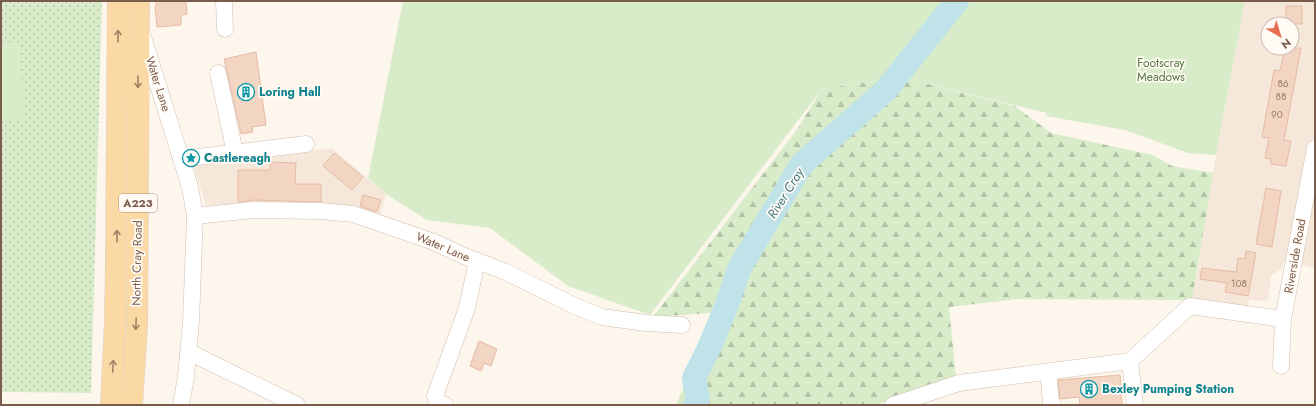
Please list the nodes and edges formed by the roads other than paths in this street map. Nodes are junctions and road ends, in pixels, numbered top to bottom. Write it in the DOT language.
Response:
graph roads {
  1 [pos="118,1"];
  2 [pos="138,1"];
  3 [pos="224,1"];
  4 [pos="138,22"];
  5 [pos="225,29"];
  6 [pos="218,73"];
  7 [pos="306,144"];
  8 [pos="1315,148"];
  9 [pos="235,153"];
  10 [pos="181,159"];
  11 [pos="1312,180"];
  12 [pos="194,216"];
  13 [pos="477,261"];
  14 [pos="1283,319"];
  15 [pos="682,325"];
  16 [pos="189,352"];
  17 [pos="1130,361"];
  18 [pos="1281,366"];
  19 [pos="1048,372"];
  20 [pos="111,405"];
  21 [pos="132,405"];
  22 [pos="181,405"];
  23 [pos="297,405"];
  24 [pos="445,405"];
  25 [pos="893,405"];
  26 [pos="1053,405"];
  27 [pos="1135,405"];
  20 -- 1 [label="main road, North Cray Road / A223, one-way"];
  2 -- 4 [label="main road, North Cray Road / A223"];
  3 -- 5 [label="street"];
  4 -- 10 [label="street, Water Lane"];
  4 -- 21 [label="main road, North Cray Road / A223, one-way"];
  6 -- 9 [label="street"];
  7 -- 9 [label="street"];
  8 -- 11 [label="street, Riverside Road"];
  9 -- 10 [label="street"];
  10 -- 12 [label="street, Water Lane"];
  11 -- 14 [label="street, Riverside Road"];
  12 -- 13 [label="street, Water Lane"];
  12 -- 16 [label="street, Water Lane"];
  13 -- 15 [label="street, Water Lane"];
  13 -- 24 [label="street"];
  14 -- 17 [label="street"];
  14 -- 18 [label="street, Riverside Road"];
  16 -- 22 [label="street, Water Lane"];
  16 -- 23 [label="street"];
  17 -- 19 [label="street"];
  17 -- 27 [label="street"];
  19 -- 25 [label="street"];
  19 -- 26 [label="street"];
}
